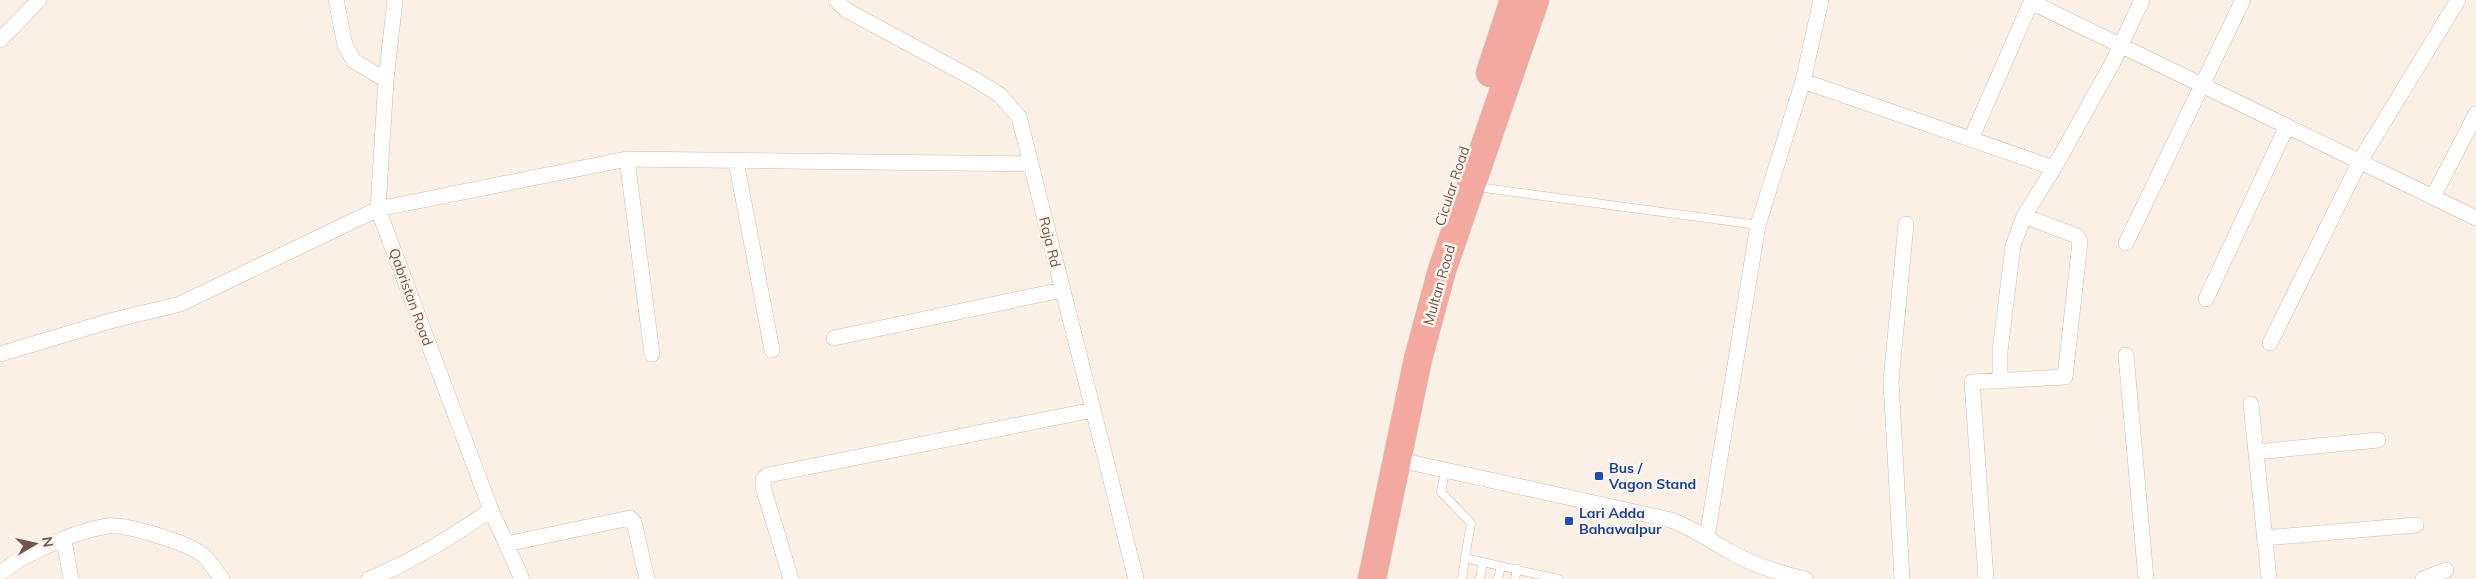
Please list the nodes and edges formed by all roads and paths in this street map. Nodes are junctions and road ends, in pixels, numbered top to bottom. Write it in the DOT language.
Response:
graph roads {
  1 [pos="39,0"];
  2 [pos="336,0"];
  3 [pos="395,0"];
  4 [pos="836,0"];
  5 [pos="1514,0"];
  6 [pos="1535,0"];
  7 [pos="1821,0"];
  8 [pos="2142,0"];
  9 [pos="2243,0"];
  10 [pos="2458,0"];
  11 [pos="2032,1"];
  12 [pos="0,40"];
  13 [pos="2121,45"];
  14 [pos="386,80"];
  15 [pos="1803,81"];
  16 [pos="2202,85"];
  17 [pos="2476,114"];
  18 [pos="2287,126"];
  19 [pos="1971,139"];
  20 [pos="627,159"];
  21 [pos="736,161"];
  22 [pos="2360,161"];
  23 [pos="1030,164"];
  24 [pos="2054,168"];
  25 [pos="1462,183"];
  26 [pos="2432,197"];
  27 [pos="378,209"];
  28 [pos="2024,216"];
  29 [pos="2476,218"];
  30 [pos="1906,224"];
  31 [pos="1758,225"];
  32 [pos="2126,243"];
  33 [pos="1062,290"];
  34 [pos="2206,299"];
  35 [pos="834,338"];
  36 [pos="2270,343"];
  37 [pos="772,350"];
  38 [pos="0,354"];
  39 [pos="652,354"];
  40 [pos="2126,355"];
  41 [pos="2000,381"];
  42 [pos="2251,404"];
  43 [pos="1093,410"];
  44 [pos="2378,440"];
  45 [pos="2256,452"];
  46 [pos="1395,459"];
  47 [pos="1446,471"];
  48 [pos="491,510"];
  49 [pos="2416,524"];
  50 [pos="1707,537"];
  51 [pos="2264,538"];
  52 [pos="64,540"];
  53 [pos="506,544"];
  54 [pos="202,555"];
  55 [pos="1465,558"];
  56 [pos="1483,562"];
  57 [pos="1501,566"];
  58 [pos="1517,569"];
  59 [pos="2446,570"];
  60 [pos="0,574"];
  61 [pos="2426,578"];
  62 [pos="70,579"];
  63 [pos="207,579"];
  64 [pos="222,579"];
  65 [pos="369,579"];
  66 [pos="522,579"];
  67 [pos="647,579"];
  68 [pos="791,579"];
  69 [pos="1136,579"];
  70 [pos="1355,579"];
  71 [pos="1372,579"];
  72 [pos="1462,579"];
  73 [pos="1480,579"];
  74 [pos="1498,579"];
  75 [pos="1515,579"];
  76 [pos="1558,579"];
  77 [pos="1805,579"];
  78 [pos="1902,579"];
  79 [pos="1986,579"];
  80 [pos="2146,579"];
  81 [pos="2269,579"];
  1 -- 12 [label="street"];
  2 -- 14 [label="street"];
  3 -- 14 [label="street, Qabristan Road"];
  4 -- 23 [label="street, Raja Rd"];
  5 -- 25 [label="highway, Cicular Road"];
  6 -- 25 [label="highway, Multan Road"];
  7 -- 15 [label="street"];
  8 -- 13 [label="street"];
  9 -- 16 [label="street"];
  10 -- 22 [label="street"];
  11 -- 13 [label="street"];
  11 -- 19 [label="street"];
  13 -- 16 [label="street"];
  13 -- 24 [label="street"];
  14 -- 27 [label="street, Qabristan Road"];
  15 -- 19 [label="street"];
  15 -- 31 [label="street"];
  16 -- 18 [label="street"];
  16 -- 32 [label="street"];
  17 -- 26 [label="street"];
  18 -- 22 [label="street"];
  18 -- 34 [label="street"];
  19 -- 24 [label="street"];
  20 -- 21 [label="street"];
  20 -- 27 [label="street"];
  20 -- 39 [label="street"];
  21 -- 23 [label="street"];
  21 -- 37 [label="street"];
  22 -- 26 [label="street"];
  22 -- 36 [label="street"];
  23 -- 33 [label="street, Raja Rd"];
  24 -- 28 [label="street"];
  25 -- 31 [label="lane"];
  25 -- 46 [label="highway, Multan Road"];
  25 -- 70 [label="highway, Cicular Road"];
  26 -- 29 [label="street"];
  27 -- 38 [label="street"];
  27 -- 48 [label="street, Qabristan Road"];
  28 -- 41 [label="street"];
  28 -- 41 [label="street"];
  30 -- 78 [label="street"];
  31 -- 50 [label="street"];
  33 -- 35 [label="street"];
  33 -- 43 [label="street, Raja Rd"];
  40 -- 80 [label="street"];
  41 -- 79 [label="street"];
  42 -- 45 [label="street"];
  43 -- 68 [label="street"];
  43 -- 69 [label="street, Raja Rd"];
  44 -- 45 [label="street"];
  45 -- 51 [label="street"];
  46 -- 47 [label="street"];
  46 -- 71 [label="highway, Multan Road"];
  47 -- 50 [label="street"];
  47 -- 55 [label="lane"];
  48 -- 53 [label="street, Qabristan Road"];
  48 -- 65 [label="street"];
  49 -- 51 [label="street"];
  50 -- 77 [label="street"];
  51 -- 81 [label="street"];
  52 -- 54 [label="street"];
  52 -- 60 [label="street"];
  52 -- 62 [label="street"];
  53 -- 66 [label="street, Qabristan Road"];
  53 -- 67 [label="street"];
  54 -- 63 [label="street"];
  54 -- 64 [label="street"];
  55 -- 56 [label="lane"];
  55 -- 72 [label="lane"];
  56 -- 57 [label="lane"];
  56 -- 73 [label="lane"];
  57 -- 58 [label="lane"];
  57 -- 74 [label="lane"];
  58 -- 75 [label="lane"];
  58 -- 76 [label="lane"];
  59 -- 61 [label="street"];
}
